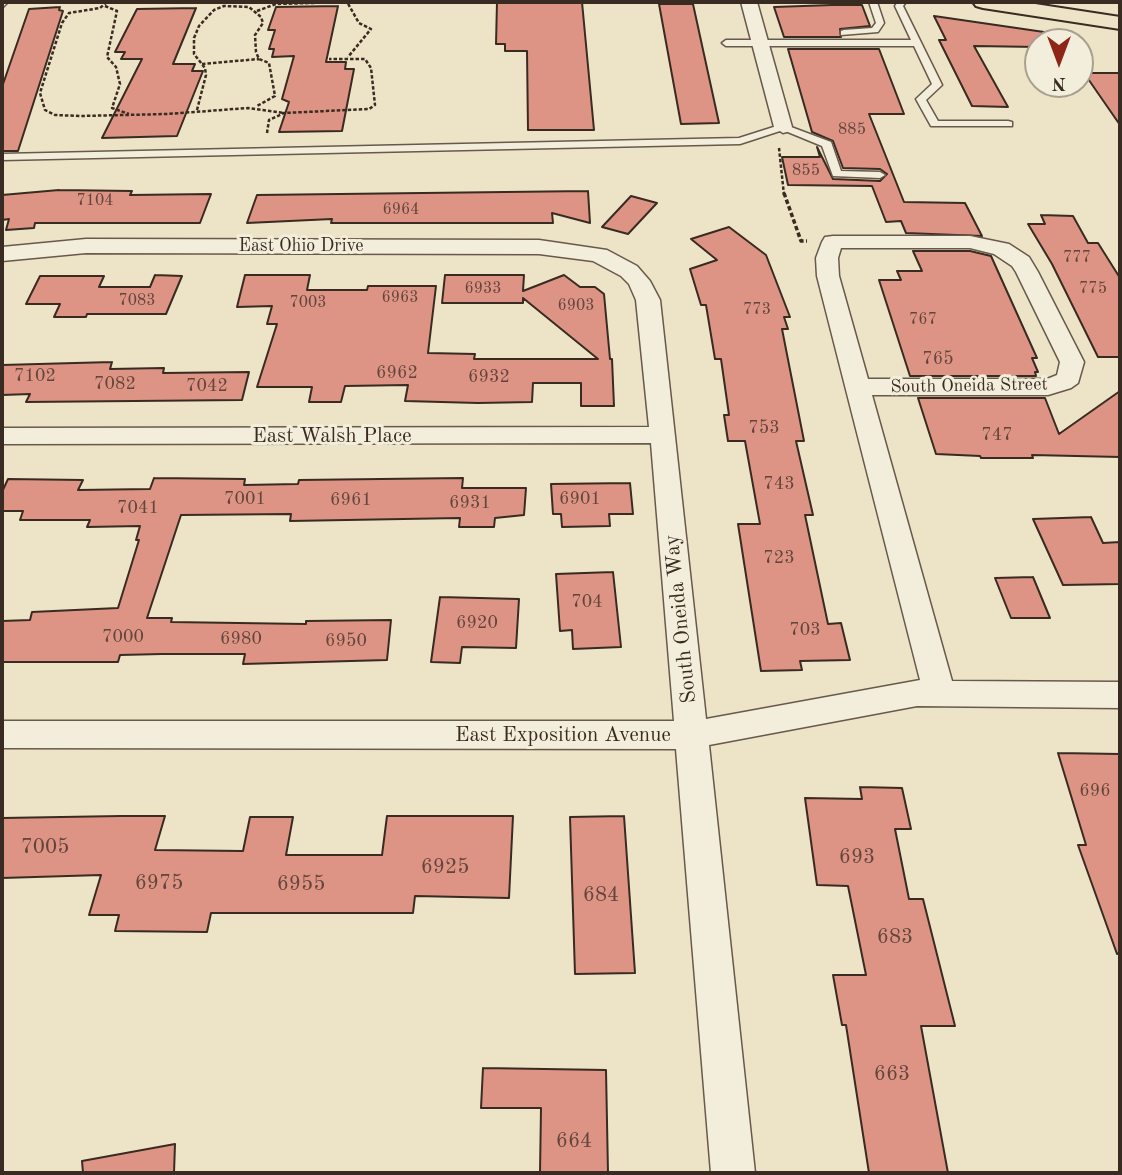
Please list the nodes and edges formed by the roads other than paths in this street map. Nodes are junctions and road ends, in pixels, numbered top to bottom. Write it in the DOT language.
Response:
graph roads {
  1 [pos="749,2"];
  2 [pos="873,2"];
  3 [pos="902,2"];
  4 [pos="997,3"];
  5 [pos="1120,23"];
  6 [pos="759,38"];
  7 [pos="726,43"];
  8 [pos="917,43"];
  9 [pos="1008,124"];
  10 [pos="783,127"];
  11 [pos="2,158"];
  12 [pos="880,175"];
  13 [pos="2,254"];
  14 [pos="599,255"];
  15 [pos="858,387"];
  16 [pos="663,435"];
  17 [pos="2,436"];
  18 [pos="939,693"];
  19 [pos="1120,695"];
  20 [pos="2,735"];
  21 [pos="692,735"];
  22 [pos="733,1173"];
  1 -- 6 [label="street"];
  2 -- 6 [label="lane"];
  3 -- 8 [label="lane"];
  4 -- 5 [label="main road"];
  6 -- 7 [label="lane"];
  6 -- 8 [label="lane"];
  6 -- 10 [label="street"];
  8 -- 9 [label="lane"];
  10 -- 11 [label="lane"];
  10 -- 12 [label="lane"];
  13 -- 14 [label="street, East Ohio Drive"];
  14 -- 16 [label="street, South Oneida Way"];
  15 -- 15 [label="street, South Oneida Street"];
  15 -- 18 [label="street, South Oneida Street"];
  16 -- 17 [label="street, East Walsh Place"];
  16 -- 21 [label="street, South Oneida Way"];
  18 -- 19 [label="street, East Exposition Avenue"];
  18 -- 21 [label="street, East Exposition Avenue"];
  20 -- 21 [label="street, East Exposition Avenue"];
  21 -- 22 [label="street, South Oneida Way"];
}
